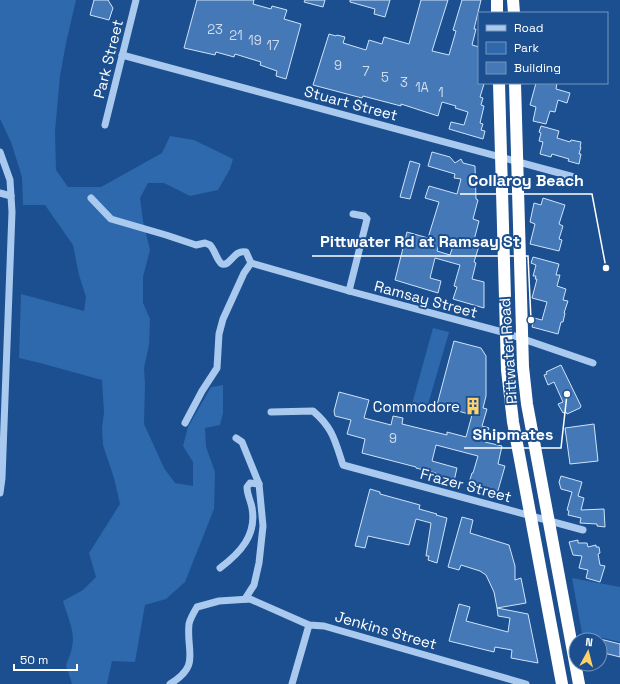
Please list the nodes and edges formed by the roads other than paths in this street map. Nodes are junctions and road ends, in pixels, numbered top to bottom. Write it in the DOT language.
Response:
graph roads {
  1 [pos="136,0"];
  2 [pos="497,0"];
  3 [pos="513,0"];
  4 [pos="497,12"];
  5 [pos="514,12"];
  6 [pos="122,55"];
  7 [pos="499,84"];
  8 [pos="515,84"];
  9 [pos="105,125"];
  10 [pos="0,152"];
  11 [pos="501,157"];
  12 [pos="517,161"];
  13 [pos="574,177"];
  14 [pos="0,193"];
  15 [pos="11,196"];
  16 [pos="91,198"];
  17 [pos="353,214"];
  18 [pos="251,262"];
  19 [pos="349,291"];
  20 [pos="506,333"];
  21 [pos="521,338"];
  22 [pos="593,363"];
  23 [pos="271,412"];
  24 [pos="184,423"];
  25 [pos="236,438"];
  26 [pos="259,484"];
  27 [pos="0,493"];
  28 [pos="531,516"];
  29 [pos="549,521"];
  30 [pos="583,530"];
  31 [pos="220,568"];
  32 [pos="243,599"];
  33 [pos="309,625"];
  34 [pos="170,684"];
  35 [pos="292,684"];
  36 [pos="526,684"];
  37 [pos="562,684"];
  38 [pos="579,684"];
  1 -- 6 [label="street, Park Street"];
  2 -- 4 [label="highway"];
  3 -- 5 [label="highway"];
  6 -- 9 [label="street, Park Street"];
  6 -- 11 [label="street, Stuart Street"];
  7 -- 11 [label="highway, Pittwater Road"];
  8 -- 12 [label="highway, Pittwater Road"];
  10 -- 15 [label="street"];
  11 -- 12 [label="street, Stuart Street"];
  11 -- 20 [label="highway, Pittwater Road"];
  12 -- 13 [label="street, Stuart Street"];
  12 -- 21 [label="highway, Pittwater Road"];
  14 -- 15 [label="street"];
  15 -- 27 [label="street"];
  16 -- 18 [label="street, Ramsay Street"];
  17 -- 19 [label="street"];
  18 -- 19 [label="street, Ramsay Street"];
  18 -- 24 [label="street"];
  19 -- 20 [label="street, Ramsay Street"];
  20 -- 21 [label="street, Ramsay Street"];
  20 -- 28 [label="highway, Pittwater Road"];
  21 -- 22 [label="street, Ramsay Street"];
  21 -- 29 [label="highway, Pittwater Road"];
  23 -- 28 [label="street, Frazer Street"];
  25 -- 26 [label="street"];
  26 -- 31 [label="street"];
  26 -- 32 [label="street"];
  28 -- 29 [label="street, Frazer Street"];
  28 -- 37 [label="highway, Pittwater Road"];
  29 -- 30 [label="street, Frazer Street"];
  29 -- 38 [label="highway, Pittwater Road"];
  32 -- 33 [label="street, Jenkins Street"];
  32 -- 34 [label="street"];
  33 -- 35 [label="street"];
  33 -- 36 [label="street, Jenkins Street"];
}
